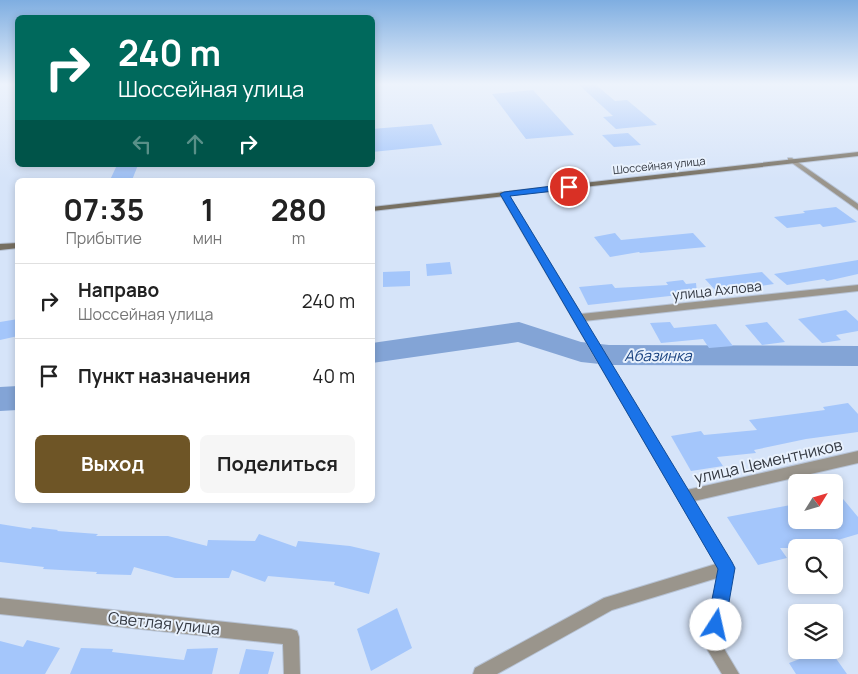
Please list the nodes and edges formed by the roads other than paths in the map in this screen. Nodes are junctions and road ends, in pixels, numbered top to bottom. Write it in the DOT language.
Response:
graph roads {
  1 [pos="858,153"];
  2 [pos="792,160"];
  3 [pos="504,194"];
  4 [pos="375,205"];
  5 [pos="858,208"];
  6 [pos="375,209"];
  7 [pos="15,245"];
  8 [pos="0,247"];
  9 [pos="15,250"];
  10 [pos="0,252"];
  11 [pos="858,288"];
  12 [pos="580,318"];
  13 [pos="858,457"];
  14 [pos="684,497"];
  15 [pos="726,568"];
  16 [pos="0,606"];
  17 [pos="292,674"];
  18 [pos="481,674"];
  19 [pos="731,674"];
  1 -- 2 [label="main road, Шоссейная улица"];
  2 -- 3 [label="main road, Шоссейная улица"];
  2 -- 4 [label="main road, Шоссейная улица"];
  2 -- 5 [label="street"];
  3 -- 6 [label="main road, Шоссейная улица"];
  3 -- 12 [label="street"];
  7 -- 8 [label="main road"];
  9 -- 10 [label="main road"];
  11 -- 12 [label="street, улица Ахлова"];
  12 -- 14 [label="street"];
  13 -- 14 [label="street, улица Цементников"];
  14 -- 15 [label="street"];
  15 -- 18 [label="street"];
  15 -- 19 [label="street"];
  16 -- 17 [label="street, Светлая улица"];
}
